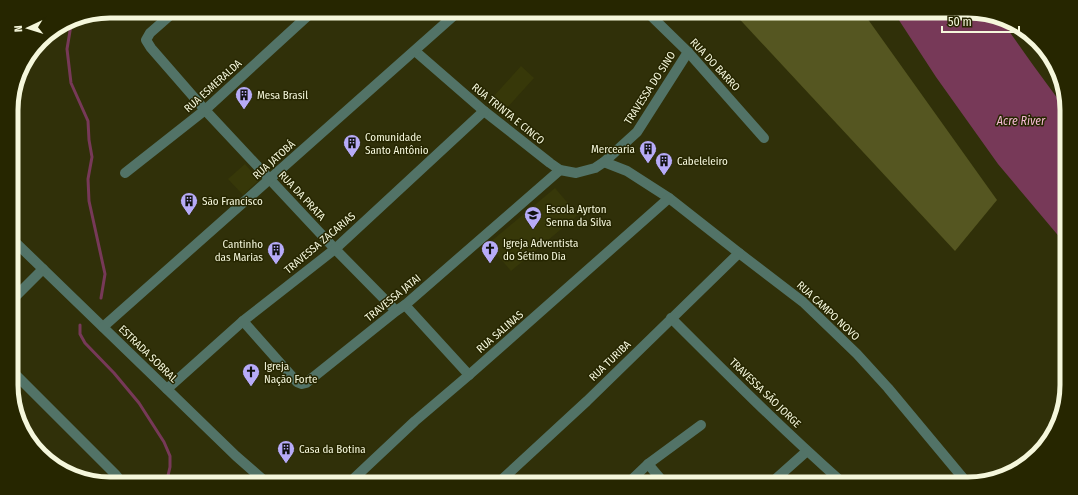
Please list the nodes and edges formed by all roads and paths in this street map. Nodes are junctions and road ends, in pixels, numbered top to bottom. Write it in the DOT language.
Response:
graph roads {
  1 [pos="167,18"];
  2 [pos="305,18"];
  3 [pos="451,18"];
  4 [pos="653,18"];
  5 [pos="415,51"];
  6 [pos="688,52"];
  7 [pos="205,110"];
  8 [pos="484,111"];
  9 [pos="764,138"];
  10 [pos="604,162"];
  11 [pos="560,170"];
  12 [pos="125,173"];
  13 [pos="270,180"];
  14 [pos="670,198"];
  15 [pos="18,245"];
  16 [pos="334,249"];
  17 [pos="739,253"];
  18 [pos="43,269"];
  19 [pos="18,294"];
  20 [pos="405,305"];
  21 [pos="396,311"];
  22 [pos="670,318"];
  23 [pos="243,321"];
  24 [pos="104,327"];
  25 [pos="469,375"];
  26 [pos="18,377"];
  27 [pos="167,389"];
  28 [pos="701,425"];
  29 [pos="807,451"];
  30 [pos="648,464"];
  31 [pos="118,477"];
  32 [pos="260,477"];
  33 [pos="355,477"];
  34 [pos="505,477"];
  35 [pos="634,477"];
  36 [pos="659,477"];
  37 [pos="778,477"];
  38 [pos="836,477"];
  39 [pos="962,477"];
  1 -- 7 [label="street, RUA DA PRATA"];
  2 -- 7 [label="street, RUA ESMERALDA"];
  3 -- 5 [label="street, RUA JATOBÁ"];
  4 -- 6 [label="street, RUA DO BARRO"];
  5 -- 8 [label="street, RUA TRINTA E CINCO"];
  5 -- 13 [label="street, RUA JATOBÁ"];
  6 -- 9 [label="street, RUA DO BARRO"];
  6 -- 10 [label="street, TRAVESSA DO SINO"];
  7 -- 12 [label="street, RUA ESMERALDA"];
  7 -- 13 [label="street, RUA DA PRATA"];
  8 -- 11 [label="street, RUA TRINTA E CINCO"];
  8 -- 16 [label="street, TRAVESSA ZACARIAS"];
  10 -- 11 [label="street, TRAVESSA DO SINO"];
  10 -- 14 [label="street, RUA CAMPO NOVO"];
  11 -- 20 [label="street, TRAVESSA JATAI"];
  13 -- 16 [label="street, RUA DA PRATA"];
  13 -- 24 [label="street, RUA JATOBÁ"];
  14 -- 17 [label="street, RUA CAMPO NOVO"];
  14 -- 25 [label="street, RUA SALINAS"];
  15 -- 18 [label="street, ESTRADA SOBRAL"];
  16 -- 21 [label="street, RUA DA PRATA"];
  16 -- 23 [label="street, TRAVESSA ZACARIAS"];
  17 -- 22 [label="street, RUA TURIBA"];
  17 -- 39 [label="street, RUA CAMPO NOVO"];
  18 -- 19 [label="street"];
  18 -- 24 [label="street, ESTRADA SOBRAL"];
  20 -- 21 [label="street, TRAVESSA JATAI"];
  20 -- 25 [label="street"];
  21 -- 23 [label="street, TRAVESSA JATAI"];
  22 -- 29 [label="street, TRAVESSA SÃO JORGE"];
  22 -- 34 [label="street, RUA TURIBA"];
  23 -- 27 [label="street, TRAVESSA ZACARIAS"];
  24 -- 27 [label="street, ESTRADA SOBRAL"];
  25 -- 33 [label="street, RUA SALINAS"];
  26 -- 31 [label="street"];
  27 -- 32 [label="street, ESTRADA SOBRAL"];
  28 -- 30 [label="street"];
  29 -- 37 [label="street"];
  29 -- 38 [label="street, TRAVESSA SÃO JORGE"];
  30 -- 35 [label="street"];
  30 -- 36 [label="street"];
}
